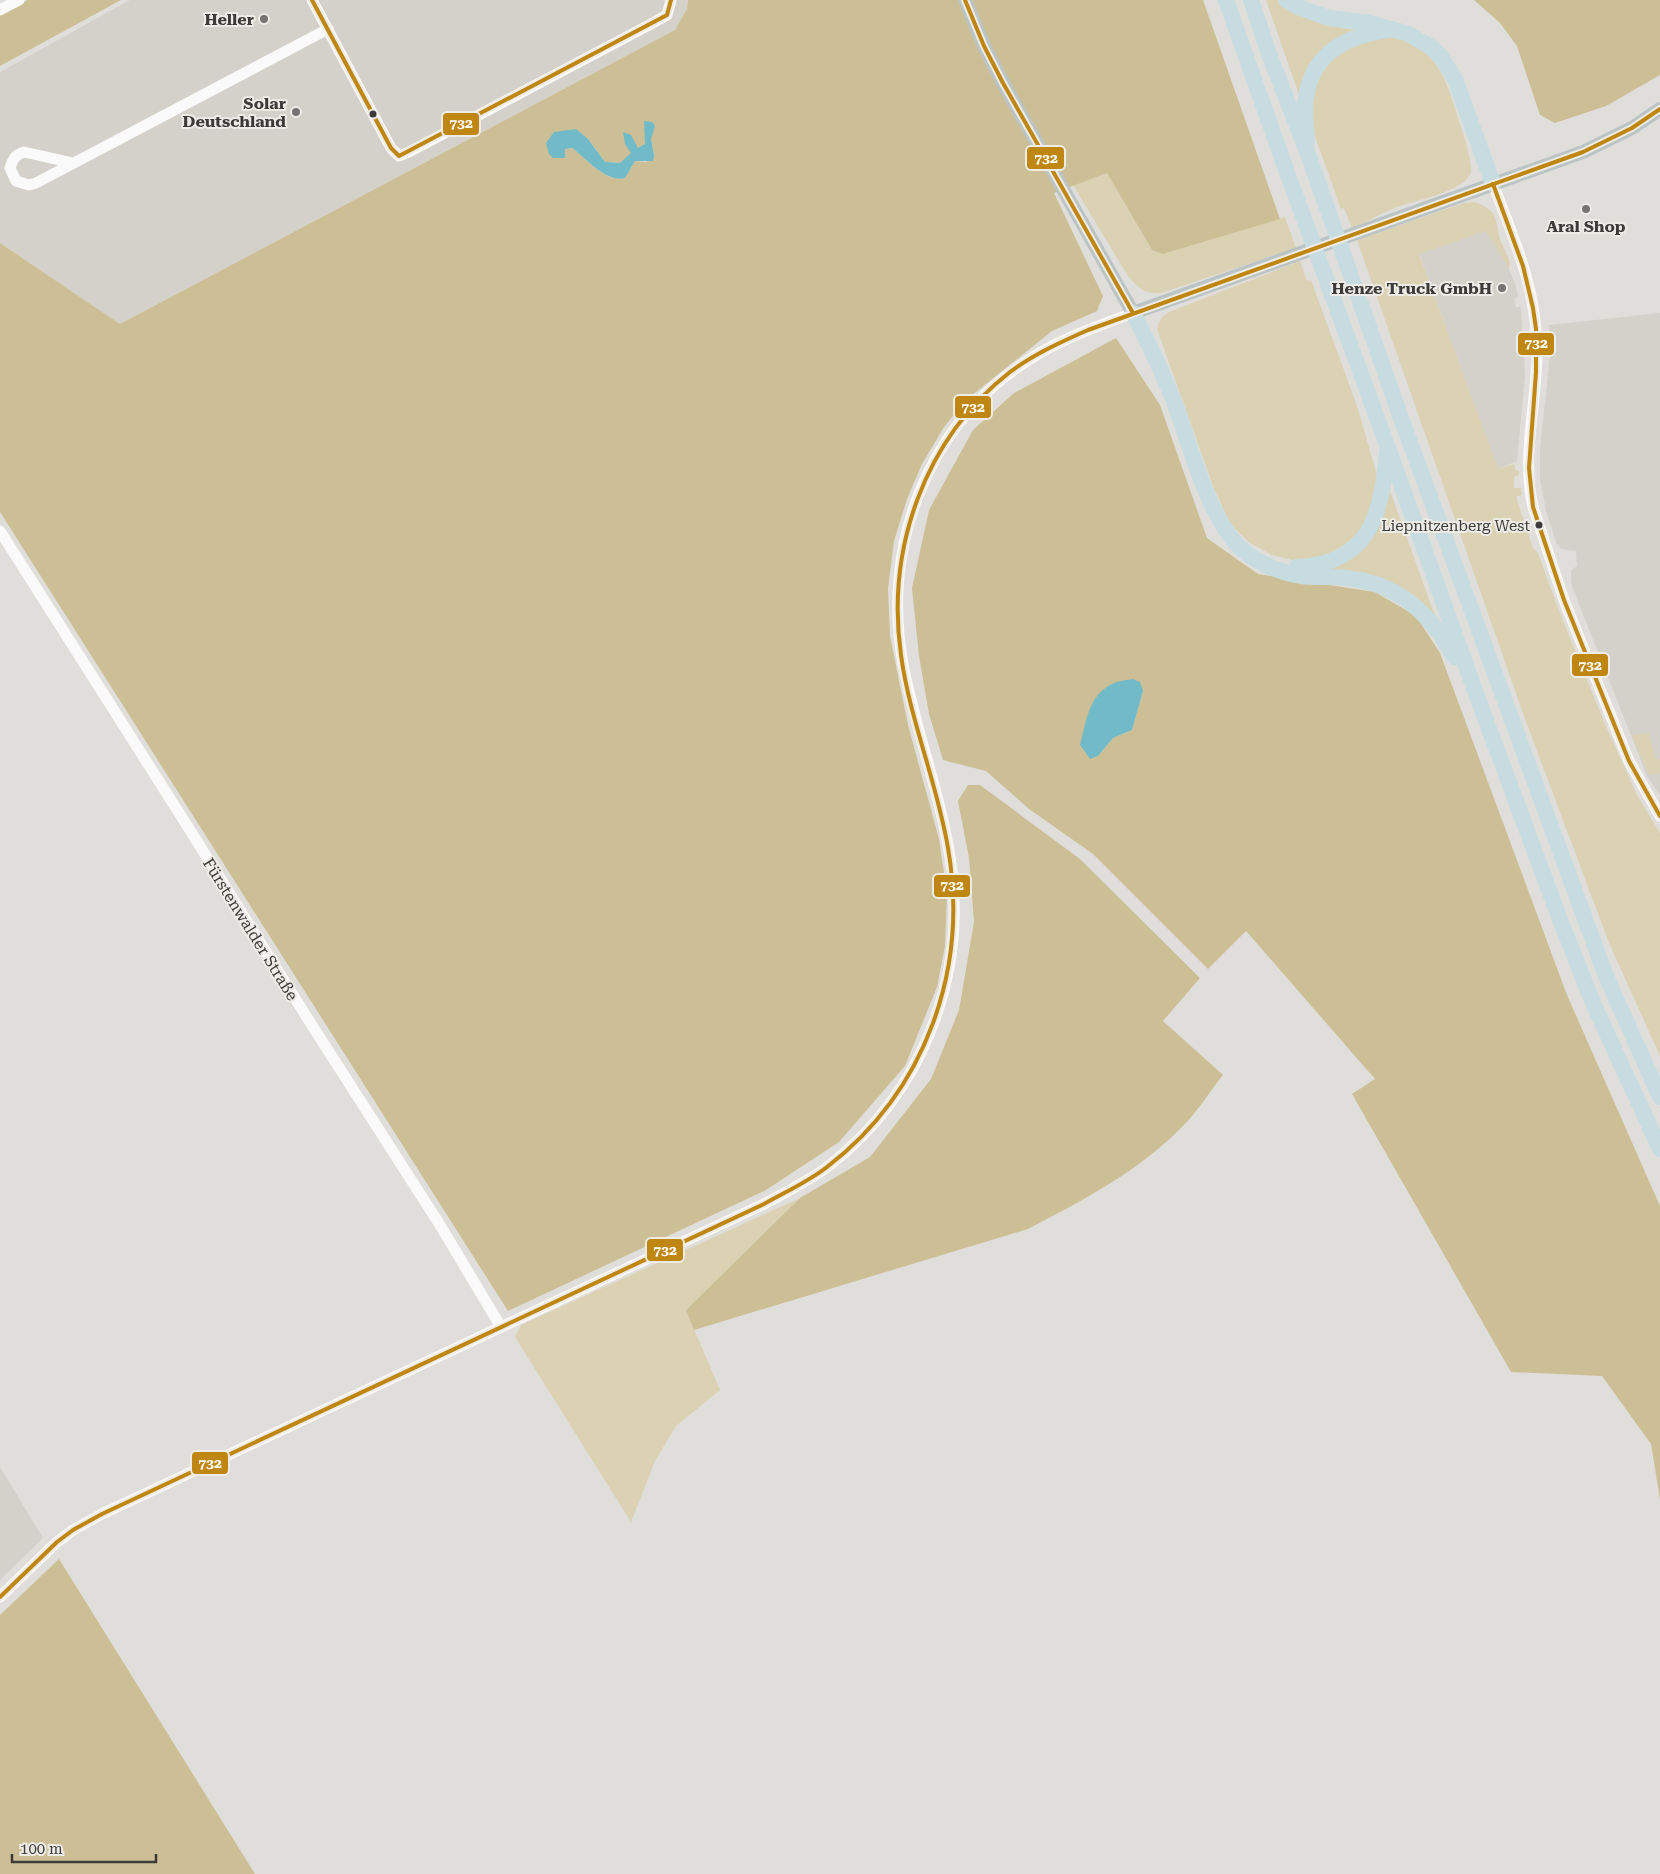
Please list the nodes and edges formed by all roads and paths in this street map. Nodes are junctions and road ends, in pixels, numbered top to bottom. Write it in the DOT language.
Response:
graph roads {
  1 [pos="19,0"];
  2 [pos="312,0"];
  3 [pos="672,0"];
  4 [pos="965,0"];
  5 [pos="1226,0"];
  6 [pos="1251,0"];
  7 [pos="1286,0"];
  8 [pos="0,10"];
  9 [pos="328,29"];
  10 [pos="1394,30"];
  11 [pos="1660,109"];
  12 [pos="1308,154"];
  13 [pos="73,163"];
  14 [pos="1493,184"];
  15 [pos="1133,313"];
  16 [pos="1387,445"];
  17 [pos="0,531"];
  18 [pos="1277,568"];
  19 [pos="1478,699"];
  20 [pos="1660,816"];
  21 [pos="1660,1097"];
  22 [pos="1660,1149"];
  23 [pos="501,1327"];
  24 [pos="0,1597"];
  1 -- 8 [label="street"];
  2 -- 9 [label="street"];
  3 -- 9 [label="street"];
  4 -- 15 [label="main road"];
  5 -- 16 [label="highway"];
  6 -- 12 [label="highway"];
  7 -- 10 [label="highway"];
  9 -- 13 [label="street"];
  10 -- 12 [label="highway"];
  10 -- 14 [label="highway"];
  11 -- 14 [label="main road"];
  12 -- 21 [label="highway"];
  13 -- 13 [label="street"];
  14 -- 15 [label="main road"];
  14 -- 20 [label="street"];
  15 -- 18 [label="highway"];
  15 -- 23 [label="street"];
  16 -- 18 [label="highway"];
  16 -- 19 [label="highway"];
  17 -- 23 [label="street, Fürstenwalder Straße"];
  18 -- 19 [label="highway"];
  19 -- 22 [label="highway"];
  23 -- 24 [label="street"];
}
